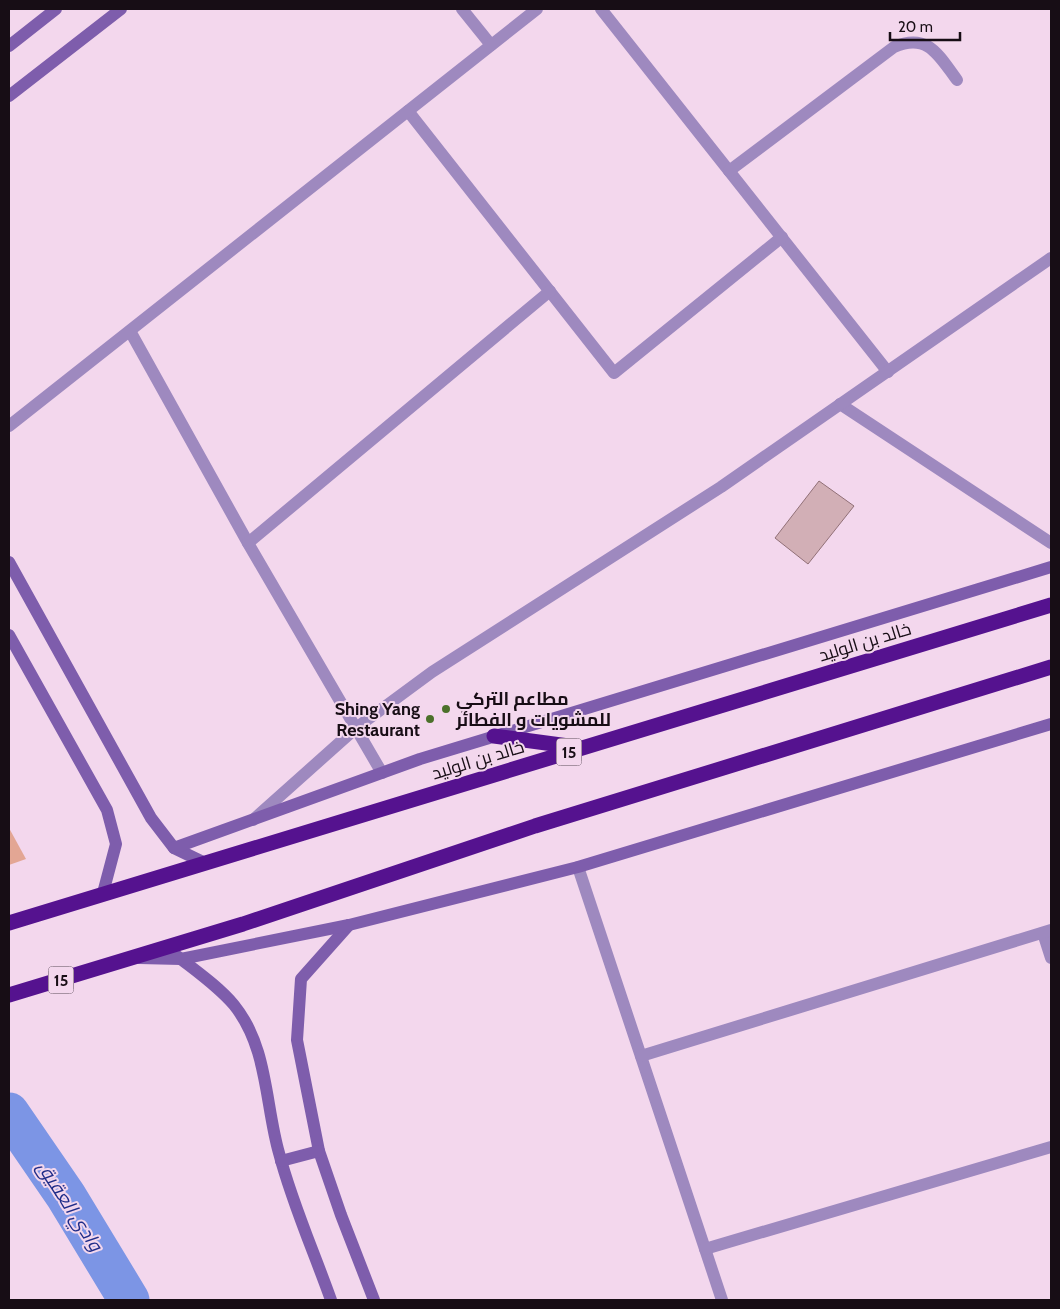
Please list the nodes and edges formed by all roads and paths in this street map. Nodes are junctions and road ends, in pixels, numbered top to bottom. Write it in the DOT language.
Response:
graph roads {
  1 [pos="56,9"];
  2 [pos="121,9"];
  3 [pos="462,9"];
  4 [pos="537,9"];
  5 [pos="600,9"];
  6 [pos="491,45"];
  7 [pos="9,46"];
  8 [pos="957,80"];
  9 [pos="9,96"];
  10 [pos="408,111"];
  11 [pos="729,171"];
  12 [pos="782,237"];
  13 [pos="1051,258"];
  14 [pos="550,291"];
  15 [pos="130,331"];
  16 [pos="888,372"];
  17 [pos="840,404"];
  18 [pos="9,426"];
  19 [pos="248,543"];
  20 [pos="1051,543"];
  21 [pos="9,562"];
  22 [pos="1051,567"];
  23 [pos="1051,605"];
  24 [pos="9,635"];
  25 [pos="1051,668"];
  26 [pos="1051,724"];
  27 [pos="356,728"];
  28 [pos="494,736"];
  29 [pos="582,748"];
  30 [pos="382,773"];
  31 [pos="252,821"];
  32 [pos="174,848"];
  33 [pos="205,863"];
  34 [pos="578,867"];
  35 [pos="103,893"];
  36 [pos="9,923"];
  37 [pos="349,925"];
  38 [pos="1047,932"];
  39 [pos="165,946"];
  40 [pos="134,958"];
  41 [pos="1051,958"];
  42 [pos="181,959"];
  43 [pos="9,995"];
  44 [pos="641,1056"];
  45 [pos="1051,1147"];
  46 [pos="319,1151"];
  47 [pos="281,1161"];
  48 [pos="705,1249"];
  49 [pos="331,1300"];
  50 [pos="374,1300"];
  51 [pos="722,1300"];
  1 -- 7 [label="main road"];
  2 -- 9 [label="main road"];
  3 -- 6 [label="street"];
  4 -- 6 [label="street"];
  5 -- 11 [label="street"];
  6 -- 10 [label="street"];
  8 -- 11 [label="street"];
  10 -- 14 [label="street"];
  10 -- 15 [label="street"];
  11 -- 12 [label="street"];
  12 -- 14 [label="street"];
  12 -- 16 [label="street"];
  13 -- 16 [label="street"];
  14 -- 19 [label="street"];
  15 -- 18 [label="street"];
  15 -- 19 [label="street"];
  16 -- 17 [label="street"];
  17 -- 20 [label="street"];
  17 -- 27 [label="street"];
  19 -- 27 [label="street"];
  21 -- 32 [label="main road"];
  22 -- 28 [label="main road"];
  23 -- 29 [label="highway, خالد بن الوليد / 15"];
  24 -- 35 [label="main road"];
  25 -- 39 [label="highway, 15"];
  26 -- 34 [label="main road"];
  27 -- 30 [label="street"];
  27 -- 31 [label="street"];
  28 -- 29 [label="highway"];
  28 -- 30 [label="main road"];
  29 -- 33 [label="highway, خالد بن الوليد / 15"];
  30 -- 31 [label="main road"];
  31 -- 32 [label="main road"];
  32 -- 33 [label="main road"];
  33 -- 35 [label="highway, خالد بن الوليد / 15"];
  34 -- 37 [label="main road"];
  34 -- 44 [label="street"];
  35 -- 36 [label="highway, خالد بن الوليد / 15"];
  37 -- 42 [label="main road"];
  37 -- 46 [label="main road"];
  38 -- 41 [label="street"];
  38 -- 44 [label="street"];
  39 -- 40 [label="highway, 15"];
  39 -- 42 [label="main road"];
  40 -- 42 [label="main road"];
  40 -- 43 [label="highway, 15"];
  42 -- 47 [label="main road"];
  44 -- 48 [label="street"];
  45 -- 48 [label="street"];
  46 -- 47 [label="main road"];
  46 -- 50 [label="main road"];
  47 -- 49 [label="main road"];
  48 -- 51 [label="street"];
}
